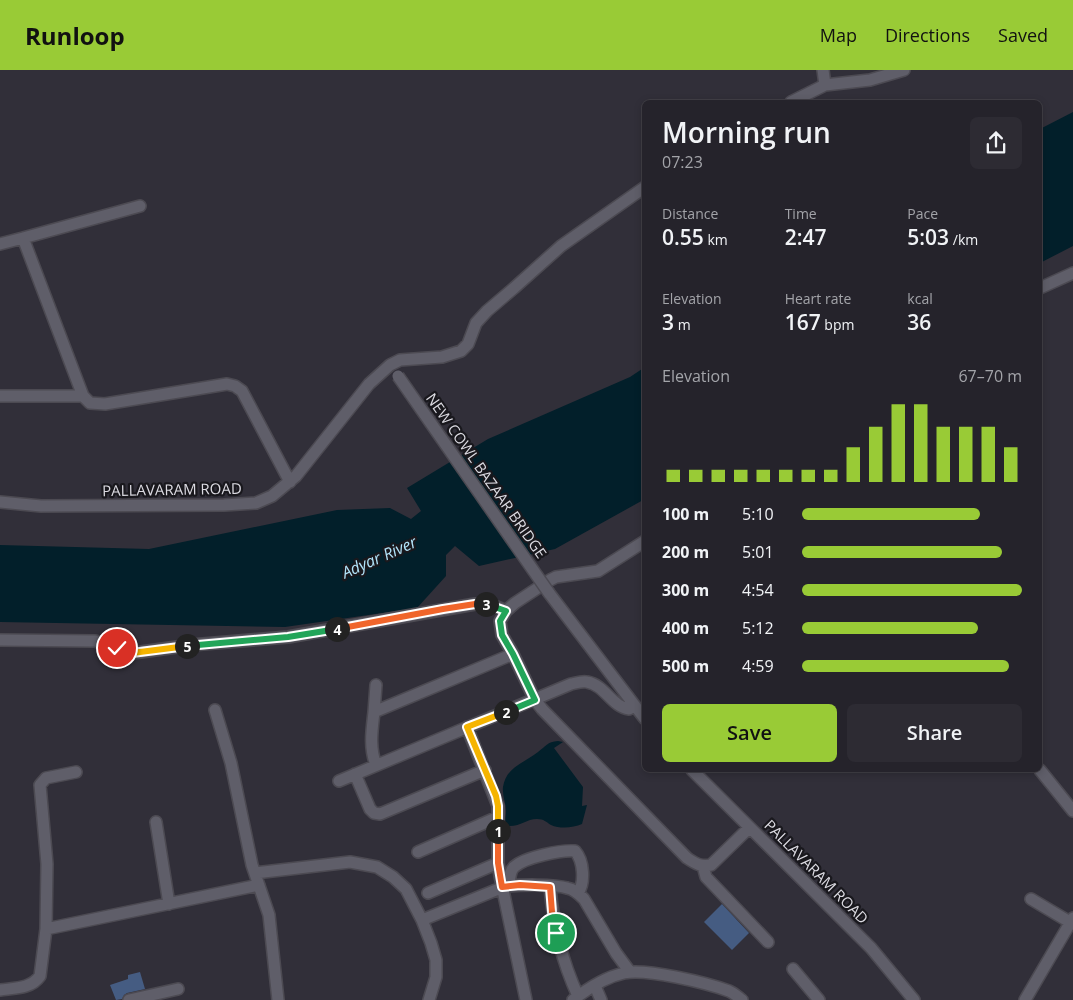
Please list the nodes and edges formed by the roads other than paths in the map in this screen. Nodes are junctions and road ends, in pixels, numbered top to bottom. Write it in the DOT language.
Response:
graph roads {
  1 [pos="823,70"];
  2 [pos="904,70"];
  3 [pos="869,75"];
  4 [pos="825,85"];
  5 [pos="795,100"];
  6 [pos="642,189"];
  7 [pos="140,206"];
  8 [pos="23,238"];
  9 [pos="0,244"];
  10 [pos="1073,273"];
  11 [pos="1042,287"];
  12 [pos="390,365"];
  13 [pos="0,396"];
  14 [pos="83,396"];
  15 [pos="290,482"];
  16 [pos="0,502"];
  17 [pos="642,543"];
  18 [pos="506,611"];
  19 [pos="0,640"];
  20 [pos="513,654"];
  21 [pos="376,685"];
  22 [pos="535,700"];
  23 [pos="634,706"];
  24 [pos="215,710"];
  25 [pos="374,712"];
  26 [pos="642,715"];
  27 [pos="467,727"];
  28 [pos="376,765"];
  29 [pos="485,770"];
  30 [pos="76,772"];
  31 [pos="694,772"];
  32 [pos="1042,772"];
  33 [pos="355,774"];
  34 [pos="339,781"];
  35 [pos="1073,811"];
  36 [pos="498,817"];
  37 [pos="156,822"];
  38 [pos="749,828"];
  39 [pos="418,852"];
  40 [pos="498,863"];
  41 [pos="703,866"];
  42 [pos="255,873"];
  43 [pos="259,885"];
  44 [pos="506,887"];
  45 [pos="550,887"];
  46 [pos="428,894"];
  47 [pos="578,894"];
  48 [pos="1031,899"];
  49 [pos="169,904"];
  50 [pos="422,920"];
  51 [pos="1072,921"];
  52 [pos="46,929"];
  53 [pos="768,942"];
  54 [pos="793,969"];
  55 [pos="630,972"];
  56 [pos="595,986"];
  57 [pos="178,989"];
  58 [pos="0,990"];
  59 [pos="575,998"];
  60 [pos="129,1000"];
  61 [pos="278,1000"];
  62 [pos="429,1000"];
  63 [pos="526,1000"];
  64 [pos="601,1000"];
  65 [pos="742,1000"];
  66 [pos="819,1000"];
  67 [pos="914,1000"];
  68 [pos="1025,1000"];
  1 -- 4 [label="street"];
  2 -- 3 [label="street"];
  3 -- 4 [label="street"];
  4 -- 5 [label="street"];
  6 -- 12 [label="street"];
  7 -- 8 [label="street"];
  8 -- 9 [label="street"];
  8 -- 14 [label="street"];
  10 -- 11 [label="street"];
  12 -- 15 [label="street, PALLAVARAM ROAD"];
  12 -- 23 [label="street, NEW COWL BAZAAR BRIDGE, bridge"];
  13 -- 14 [label="street"];
  14 -- 15 [label="street"];
  15 -- 16 [label="street, PALLAVARAM ROAD"];
  17 -- 18 [label="street"];
  18 -- 19 [label="street"];
  18 -- 20 [label="street"];
  20 -- 22 [label="street"];
  20 -- 25 [label="street"];
  21 -- 25 [label="street"];
  22 -- 23 [label="street"];
  22 -- 27 [label="street"];
  22 -- 41 [label="street"];
  23 -- 26 [label="street"];
  24 -- 42 [label="street"];
  25 -- 28 [label="street"];
  27 -- 28 [label="street"];
  27 -- 29 [label="street"];
  28 -- 33 [label="street"];
  29 -- 33 [label="street"];
  29 -- 36 [label="street"];
  30 -- 52 [label="street"];
  31 -- 38 [label="street, PALLAVARAM ROAD"];
  32 -- 35 [label="street"];
  33 -- 34 [label="street"];
  36 -- 39 [label="street"];
  36 -- 40 [label="street"];
  37 -- 49 [label="street"];
  38 -- 41 [label="street"];
  38 -- 67 [label="street, PALLAVARAM ROAD"];
  40 -- 44 [label="street"];
  40 -- 46 [label="street"];
  41 -- 53 [label="street"];
  42 -- 43 [label="street"];
  42 -- 50 [label="street"];
  43 -- 49 [label="street"];
  43 -- 61 [label="street"];
  44 -- 45 [label="street"];
  44 -- 47 [label="street"];
  44 -- 50 [label="street"];
  44 -- 63 [label="street"];
  45 -- 47 [label="street"];
  45 -- 59 [label="street"];
  47 -- 55 [label="street"];
  48 -- 51 [label="street"];
  49 -- 52 [label="street"];
  50 -- 62 [label="street"];
  51 -- 68 [label="street"];
  52 -- 58 [label="street"];
  54 -- 66 [label="street"];
  55 -- 56 [label="street"];
  55 -- 65 [label="street"];
  56 -- 59 [label="street"];
  56 -- 64 [label="street"];
  57 -- 60 [label="street"];
}
